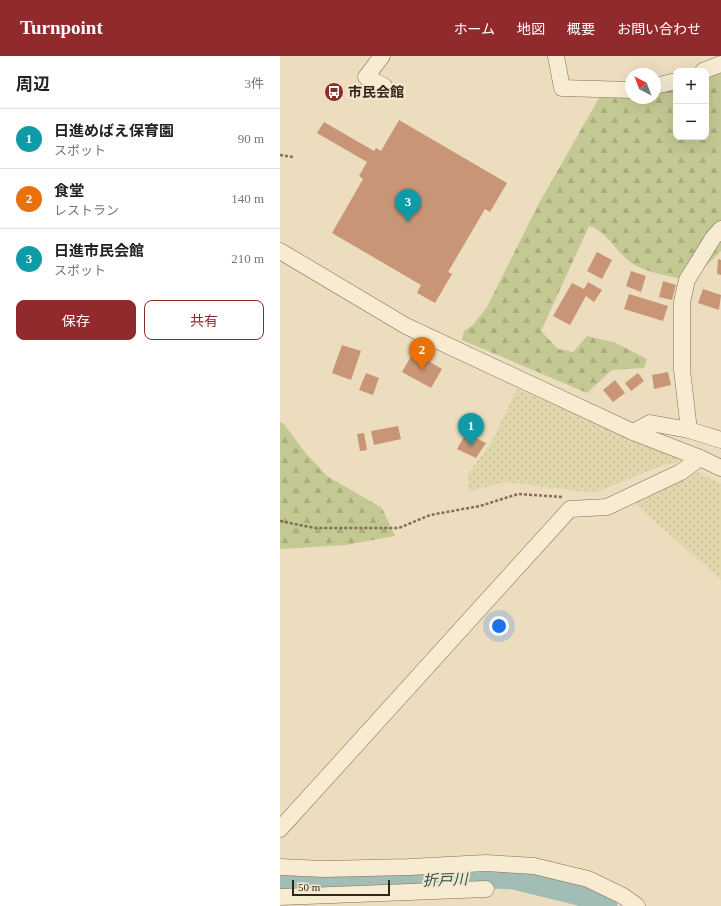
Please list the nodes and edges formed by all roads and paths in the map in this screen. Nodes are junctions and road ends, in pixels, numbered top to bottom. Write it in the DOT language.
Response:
graph roads {
  1 [pos="382,56"];
  2 [pos="556,56"];
  3 [pos="721,64"];
  4 [pos="709,69"];
  5 [pos="673,83"];
  6 [pos="661,85"];
  7 [pos="384,86"];
  8 [pos="625,90"];
  9 [pos="280,155"];
  10 [pos="293,157"];
  11 [pos="721,230"];
  12 [pos="281,253"];
  13 [pos="689,430"];
  14 [pos="633,432"];
  15 [pos="721,440"];
  16 [pos="700,458"];
  17 [pos="721,468"];
  18 [pos="570,498"];
  19 [pos="280,521"];
  20 [pos="280,829"];
  21 [pos="280,867"];
  22 [pos="486,889"];
  23 [pos="280,897"];
  24 [pos="638,906"];
  1 -- 7 [label="street"];
  2 -- 8 [label="street"];
  3 -- 4 [label="street"];
  5 -- 6 [label="street"];
  9 -- 10 [label="path"];
  11 -- 13 [label="street"];
  12 -- 14 [label="street"];
  13 -- 14 [label="street"];
  13 -- 15 [label="street"];
  14 -- 16 [label="street"];
  16 -- 17 [label="street"];
  16 -- 20 [label="street"];
  18 -- 19 [label="path"];
  21 -- 24 [label="street"];
  22 -- 23 [label="street"];
}
